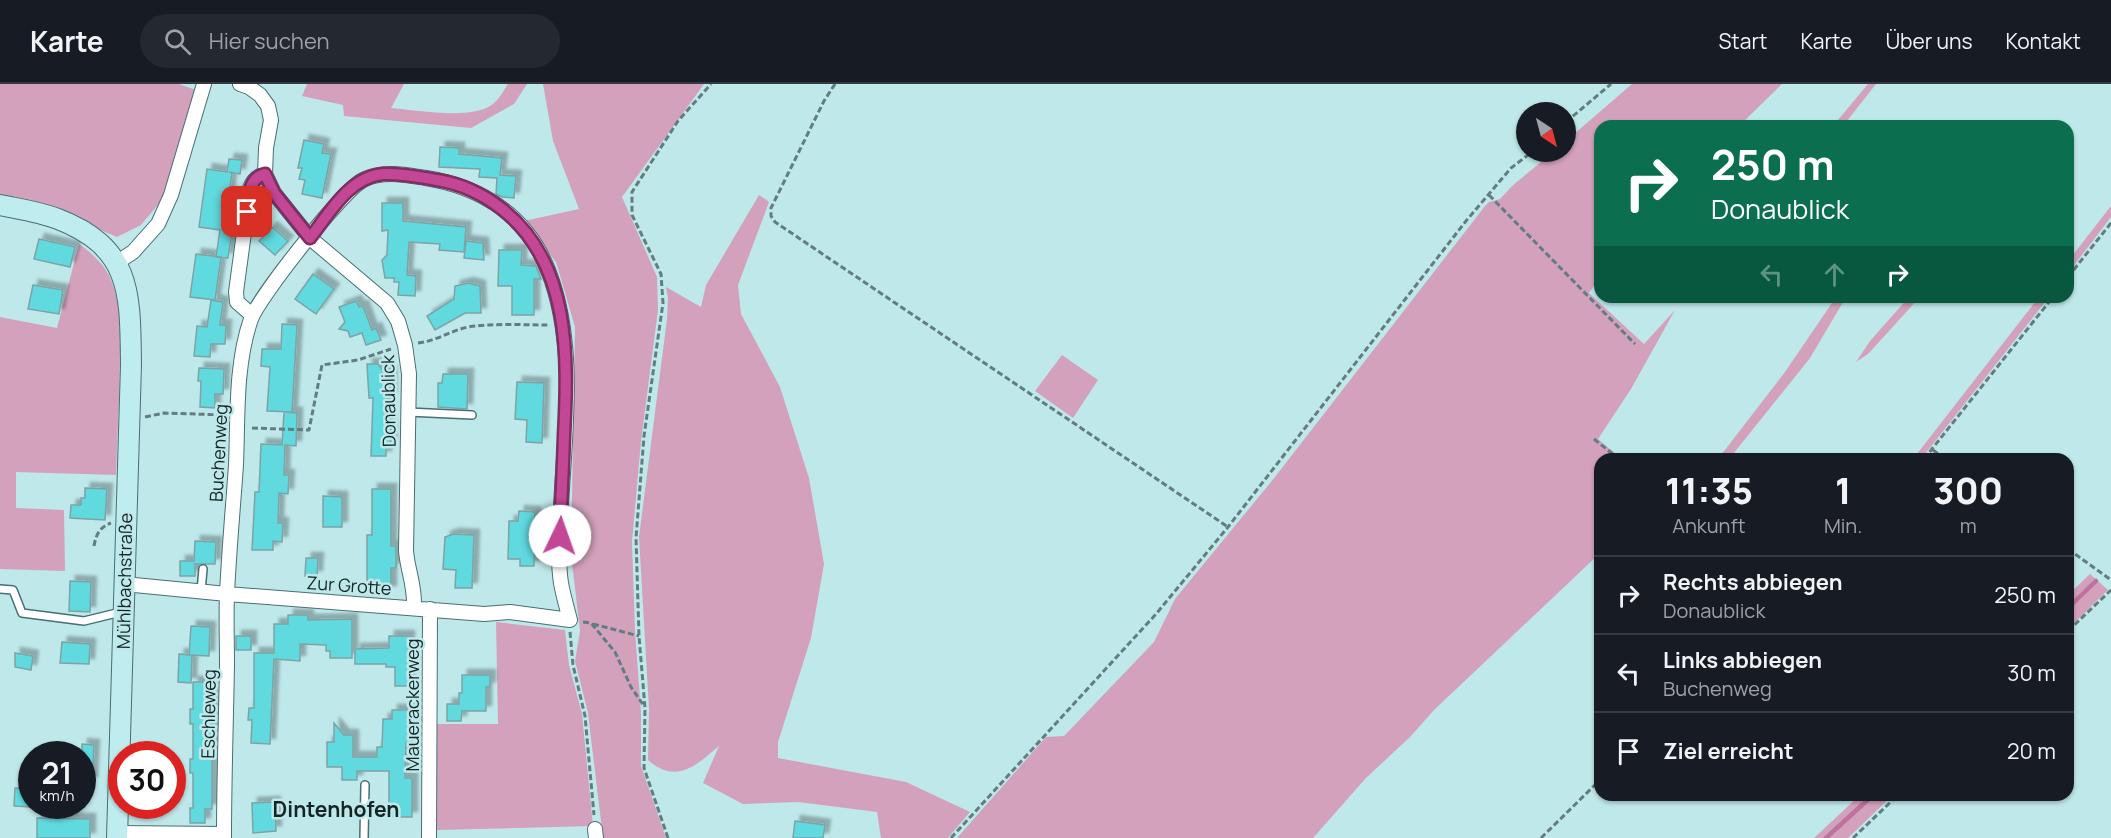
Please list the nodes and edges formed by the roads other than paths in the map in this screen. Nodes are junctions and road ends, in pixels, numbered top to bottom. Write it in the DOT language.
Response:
graph roads {
  1 [pos="204,84"];
  2 [pos="240,84"];
  3 [pos="265,174"];
  4 [pos="0,205"];
  5 [pos="310,238"];
  6 [pos="116,263"];
  7 [pos="252,315"];
  8 [pos="408,412"];
  9 [pos="472,415"];
  10 [pos="203,569"];
  11 [pos="124,584"];
  12 [pos="0,589"];
  13 [pos="201,591"];
  14 [pos="227,594"];
  15 [pos="414,607"];
  16 [pos="430,609"];
  17 [pos="123,611"];
  18 [pos="570,620"];
  19 [pos="365,785"];
  20 [pos="117,835"];
  21 [pos="224,836"];
  22 [pos="364,838"];
  23 [pos="429,838"];
  1 -- 6 [label="street"];
  2 -- 3 [label="street"];
  3 -- 5 [label="street, Donaublick"];
  3 -- 7 [label="street"];
  4 -- 6 [label="main road"];
  5 -- 7 [label="street, Buchenweg"];
  5 -- 8 [label="street, Donaublick"];
  5 -- 18 [label="street, Buchenweg"];
  6 -- 11 [label="main road, Mühlbachstraße"];
  7 -- 14 [label="street, Buchenweg"];
  8 -- 9 [label="lane"];
  8 -- 15 [label="street, Donaublick"];
  10 -- 13 [label="lane"];
  11 -- 13 [label="street, Zur Grotte"];
  11 -- 17 [label="main road, Mühlbachstraße"];
  12 -- 17 [label="lane"];
  13 -- 14 [label="street, Zur Grotte"];
  14 -- 15 [label="street, Zur Grotte"];
  14 -- 21 [label="street, Eschleweg"];
  15 -- 16 [label="street, Zur Grotte"];
  16 -- 18 [label="street, Zur Grotte"];
  16 -- 23 [label="street, Mauerackerweg"];
  17 -- 20 [label="main road, Mühlbachstraße"];
  19 -- 22 [label="lane"];
  20 -- 21 [label="street, Eschleweg"];
}
